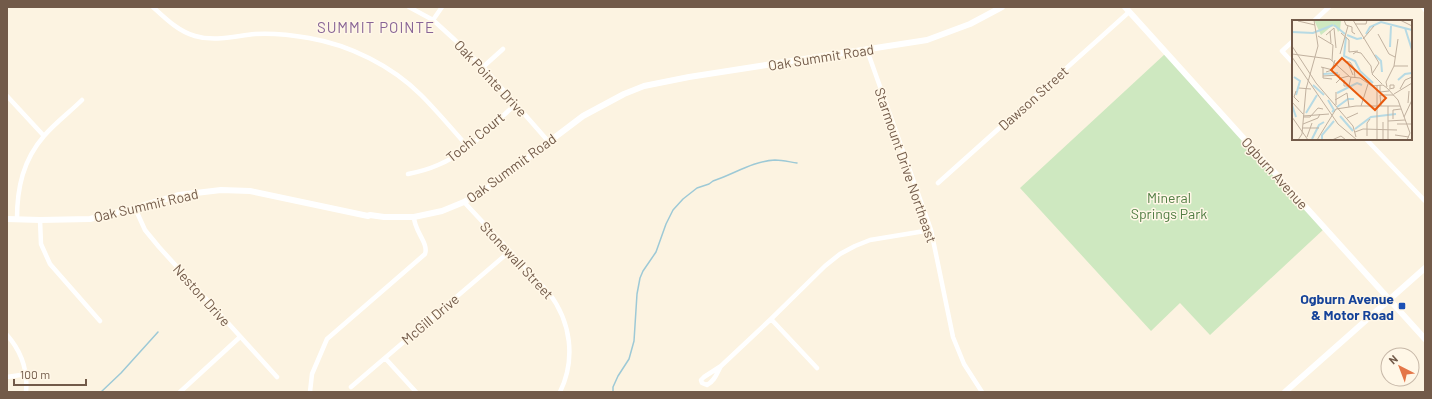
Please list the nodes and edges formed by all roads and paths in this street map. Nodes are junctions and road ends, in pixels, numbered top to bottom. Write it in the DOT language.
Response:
graph roads {
  1 [pos="408,7"];
  2 [pos="442,7"];
  3 [pos="1002,7"];
  4 [pos="1330,7"];
  5 [pos="1422,7"];
  6 [pos="155,8"];
  7 [pos="1127,9"];
  8 [pos="1425,10"];
  9 [pos="433,20"];
  10 [pos="1315,20"];
  11 [pos="1292,42"];
  12 [pos="503,49"];
  13 [pos="867,50"];
  14 [pos="1292,62"];
  15 [pos="483,67"];
  16 [pos="7,96"];
  17 [pos="82,100"];
  18 [pos="516,104"];
  19 [pos="44,136"];
  20 [pos="1367,140"];
  21 [pos="548,141"];
  22 [pos="468,147"];
  23 [pos="408,174"];
  24 [pos="938,183"];
  25 [pos="1425,201"];
  26 [pos="464,202"];
  27 [pos="135,208"];
  28 [pos="414,217"];
  29 [pos="7,219"];
  30 [pos="17,219"];
  31 [pos="40,220"];
  32 [pos="931,230"];
  33 [pos="510,252"];
  34 [pos="1425,268"];
  35 [pos="1390,300"];
  36 [pos="771,319"];
  37 [pos="100,321"];
  38 [pos="7,335"];
  39 [pos="240,337"];
  40 [pos="1425,338"];
  41 [pos="385,358"];
  42 [pos="721,366"];
  43 [pos="817,368"];
  44 [pos="26,374"];
  45 [pos="277,376"];
  46 [pos="7,377"];
  47 [pos="352,387"];
  48 [pos="26,392"];
  49 [pos="180,392"];
  50 [pos="310,392"];
  51 [pos="416,392"];
  52 [pos="560,392"];
  53 [pos="982,392"];
  54 [pos="1285,392"];
  1 -- 9 [label="street, Oak Pointe Drive"];
  2 -- 9 [label="street"];
  3 -- 13 [label="main road, Oak Summit Road"];
  4 -- 10 [label="street"];
  5 -- 8 [label="street"];
  6 -- 22 [label="street"];
  7 -- 24 [label="street, Dawson Street"];
  7 -- 35 [label="main road, Ogburn Avenue"];
  9 -- 15 [label="street, Oak Pointe Drive"];
  11 -- 14 [label="street"];
  12 -- 15 [label="street"];
  13 -- 21 [label="main road, Oak Summit Road"];
  13 -- 32 [label="street, Starmount Drive Northeast"];
  15 -- 18 [label="street, Oak Pointe Drive"];
  16 -- 19 [label="street"];
  17 -- 19 [label="street"];
  18 -- 21 [label="street, Oak Pointe Drive"];
  18 -- 22 [label="street, Tochi Court"];
  19 -- 30 [label="street"];
  20 -- 25 [label="street"];
  21 -- 26 [label="main road, Oak Summit Road"];
  22 -- 23 [label="street, Tochi Court"];
  26 -- 28 [label="main road, Oak Summit Road"];
  26 -- 33 [label="street, Stonewall Street"];
  27 -- 28 [label="main road, Oak Summit Road"];
  27 -- 31 [label="main road, Oak Summit Road"];
  27 -- 39 [label="street, Neston Drive"];
  28 -- 50 [label="street"];
  29 -- 30 [label="main road, Oak Summit Road"];
  30 -- 31 [label="main road, Oak Summit Road"];
  31 -- 37 [label="street"];
  32 -- 36 [label="street"];
  32 -- 53 [label="street, Starmount Drive Northeast"];
  33 -- 41 [label="street, McGill Drive"];
  33 -- 52 [label="street, Stonewall Street"];
  34 -- 35 [label="main road"];
  35 -- 40 [label="main road, Ogburn Avenue"];
  35 -- 54 [label="main road"];
  36 -- 42 [label="street"];
  36 -- 43 [label="street"];
  38 -- 44 [label="street"];
  39 -- 45 [label="street, Neston Drive"];
  39 -- 49 [label="street"];
  41 -- 47 [label="street, McGill Drive"];
  41 -- 51 [label="street"];
  42 -- 42 [label="street"];
  44 -- 46 [label="street"];
  44 -- 48 [label="street"];
}
